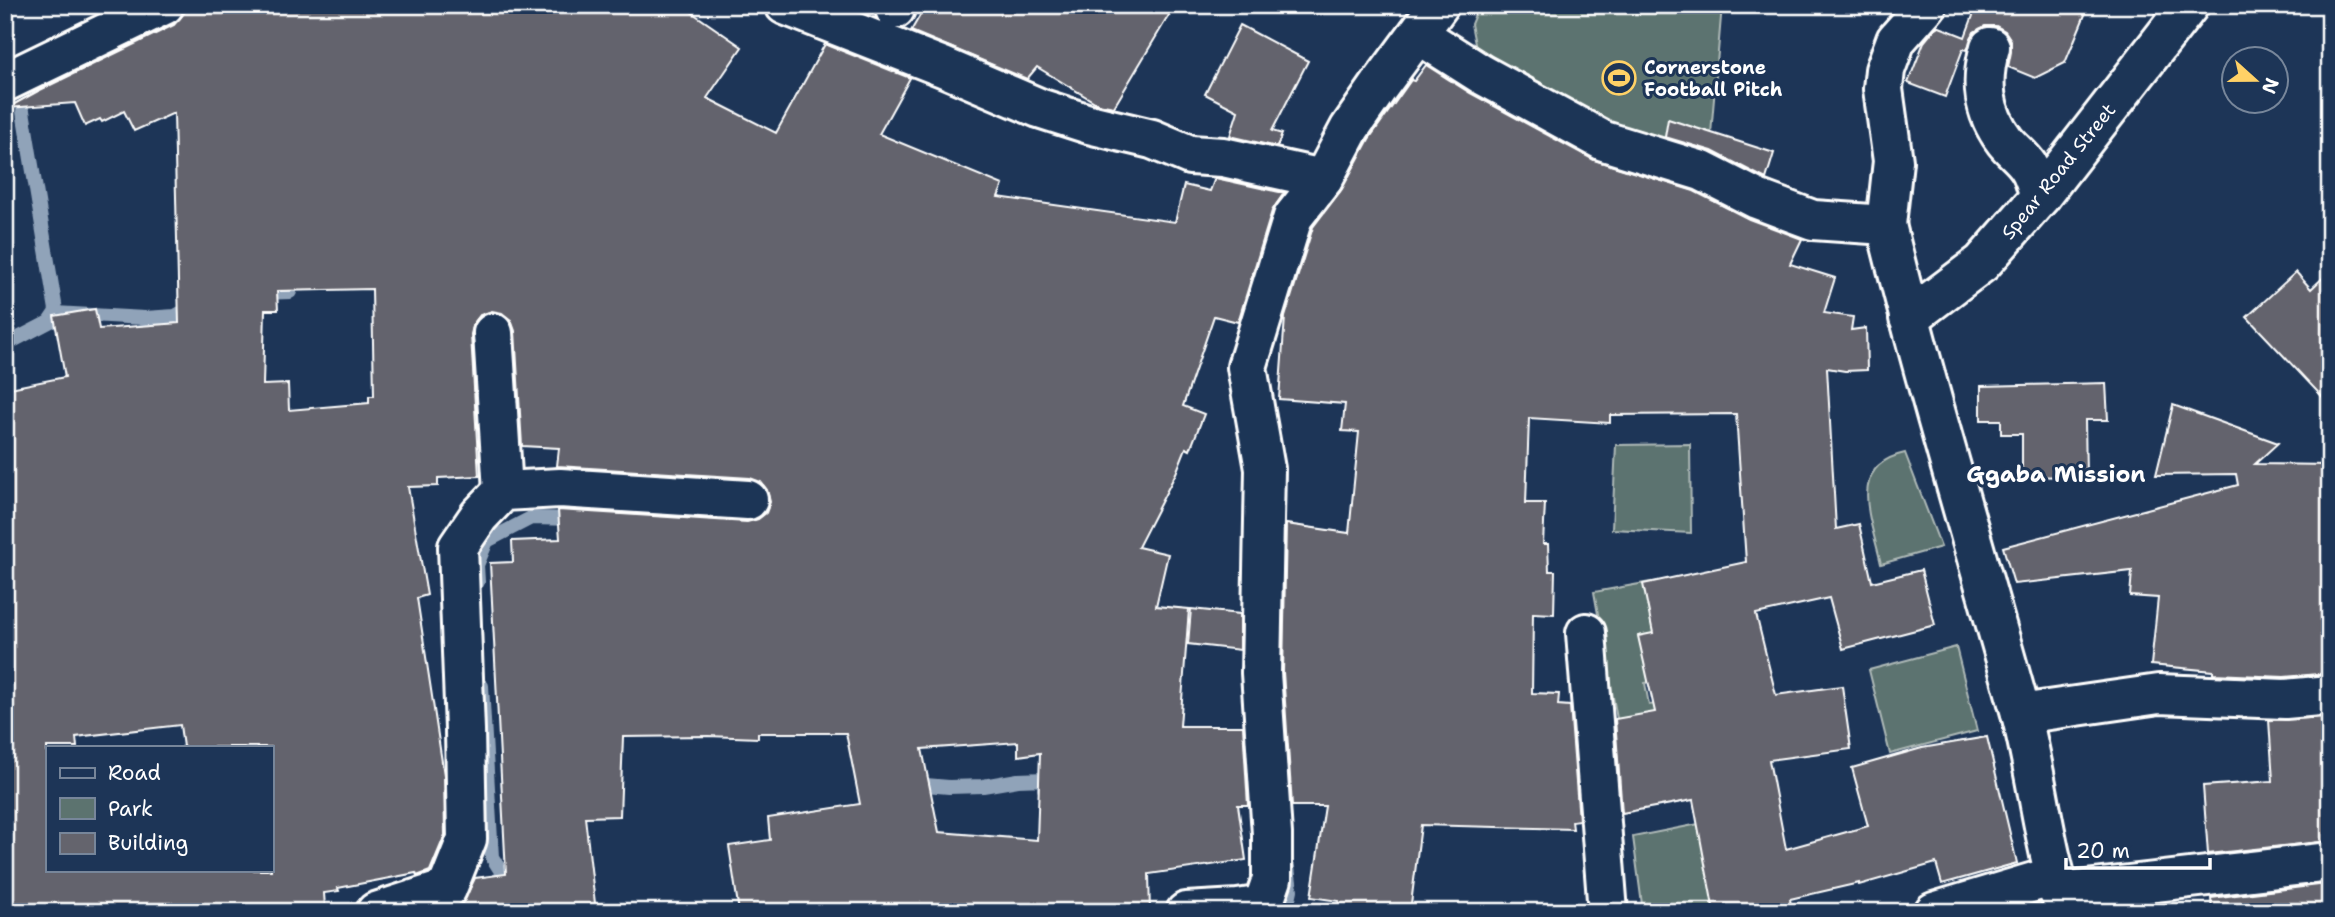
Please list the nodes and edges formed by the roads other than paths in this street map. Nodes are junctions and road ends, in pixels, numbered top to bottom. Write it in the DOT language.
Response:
graph roads {
  1 [pos="164,5"];
  2 [pos="785,5"];
  3 [pos="1927,5"];
  4 [pos="2189,5"];
  5 [pos="1429,20"];
  6 [pos="1990,47"];
  7 [pos="5,82"];
  8 [pos="1323,179"];
  9 [pos="2040,197"];
  10 [pos="1886,225"];
  11 [pos="1909,318"];
  12 [pos="493,333"];
  13 [pos="503,491"];
  14 [pos="748,499"];
  15 [pos="1586,633"];
  16 [pos="2330,695"];
  17 [pos="2021,714"];
  18 [pos="2330,862"];
  19 [pos="2060,894"];
  20 [pos="376,912"];
  21 [pos="1186,912"];
  22 [pos="1608,912"];
  23 [pos="1934,912"];
  1 -- 7 [label="street"];
  2 -- 8 [label="street"];
  3 -- 10 [label="street"];
  4 -- 9 [label="street, Spear Road Street"];
  5 -- 8 [label="street"];
  5 -- 10 [label="street"];
  6 -- 9 [label="street"];
  8 -- 21 [label="street"];
  9 -- 11 [label="street, Spear Road Street"];
  10 -- 11 [label="street"];
  11 -- 17 [label="street"];
  12 -- 13 [label="street"];
  13 -- 14 [label="street"];
  13 -- 20 [label="street"];
  15 -- 22 [label="street"];
  16 -- 17 [label="street"];
  17 -- 19 [label="street"];
  18 -- 19 [label="street"];
  19 -- 23 [label="street"];
}
